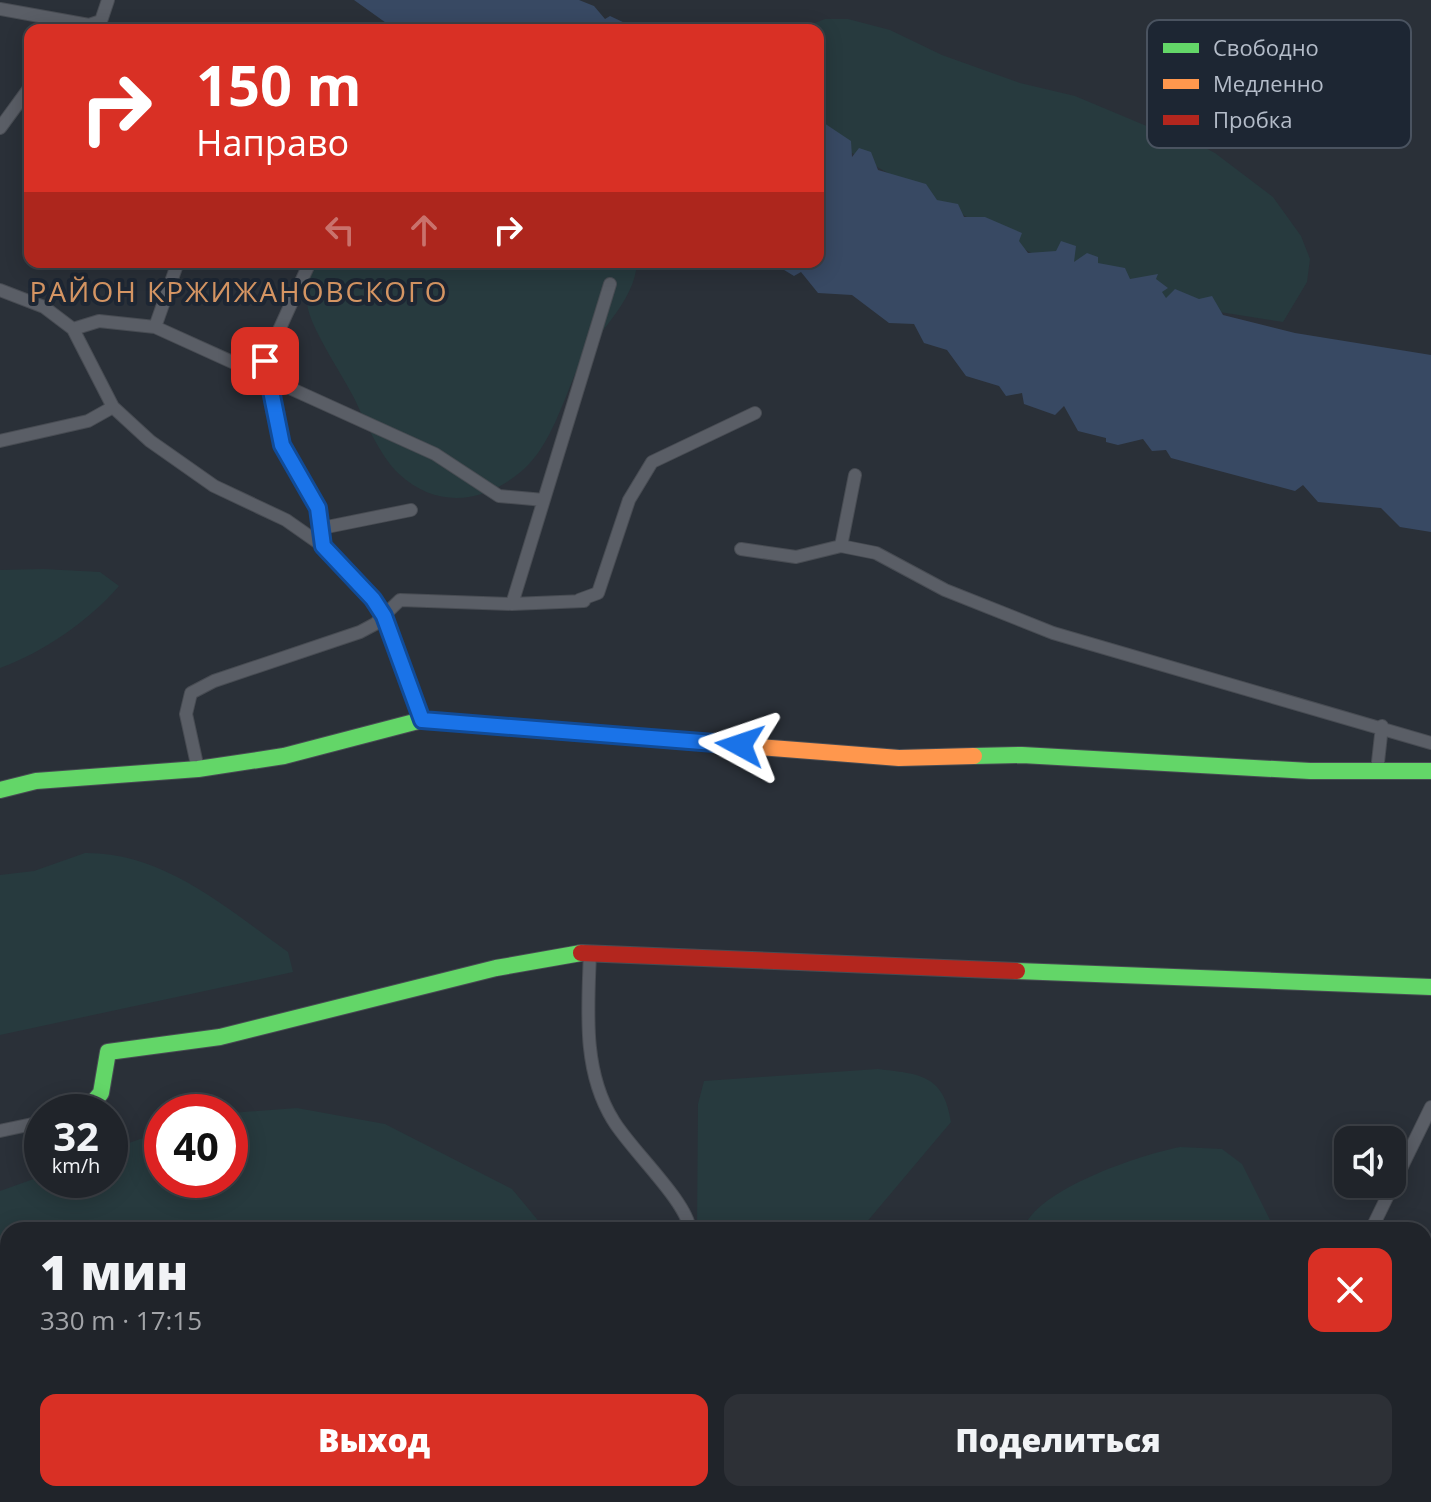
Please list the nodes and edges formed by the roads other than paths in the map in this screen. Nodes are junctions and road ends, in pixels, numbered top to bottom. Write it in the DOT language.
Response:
graph roads {
  1 [pos="108,0"];
  2 [pos="0,9"];
  3 [pos="60,24"];
  4 [pos="92,24"];
  5 [pos="24,95"];
  6 [pos="0,128"];
  7 [pos="176,268"];
  8 [pos="307,268"];
  9 [pos="610,284"];
  10 [pos="0,290"];
  11 [pos="155,327"];
  12 [pos="73,329"];
  13 [pos="268,376"];
  14 [pos="113,407"];
  15 [pos="755,413"];
  16 [pos="0,441"];
  17 [pos="855,475"];
  18 [pos="544,500"];
  19 [pos="411,510"];
  20 [pos="322,528"];
  21 [pos="323,546"];
  22 [pos="841,546"];
  23 [pos="741,549"];
  24 [pos="512,604"];
  25 [pos="384,616"];
  26 [pos="422,720"];
  27 [pos="1382,726"];
  28 [pos="1431,743"];
  29 [pos="198,769"];
  30 [pos="1377,771"];
  31 [pos="1431,771"];
  32 [pos="0,790"];
  33 [pos="590,952"];
  34 [pos="1431,987"];
  35 [pos="101,1094"];
  36 [pos="1431,1107"];
  37 [pos="24,1126"];
  38 [pos="0,1131"];
  39 [pos="687,1222"];
  40 [pos="1375,1222"];
  1 -- 4 [label="street"];
  2 -- 3 [label="street"];
  5 -- 6 [label="street"];
  7 -- 11 [label="street"];
  8 -- 13 [label="street"];
  9 -- 18 [label="street"];
  10 -- 12 [label="street"];
  11 -- 12 [label="street"];
  11 -- 13 [label="street"];
  12 -- 14 [label="street"];
  13 -- 18 [label="street"];
  13 -- 20 [label="street"];
  14 -- 16 [label="street"];
  14 -- 21 [label="street"];
  15 -- 24 [label="street"];
  17 -- 22 [label="street"];
  18 -- 24 [label="street"];
  19 -- 20 [label="street"];
  20 -- 21 [label="street"];
  21 -- 25 [label="street"];
  22 -- 23 [label="street"];
  22 -- 27 [label="street"];
  24 -- 25 [label="street"];
  25 -- 26 [label="street"];
  25 -- 29 [label="street"];
  26 -- 29 [label="street"];
  26 -- 30 [label="street"];
  27 -- 28 [label="street"];
  27 -- 30 [label="street"];
  29 -- 32 [label="street"];
  30 -- 31 [label="street"];
  33 -- 34 [label="street"];
  33 -- 35 [label="street"];
  33 -- 39 [label="street"];
  36 -- 40 [label="street"];
  37 -- 38 [label="street"];
}
